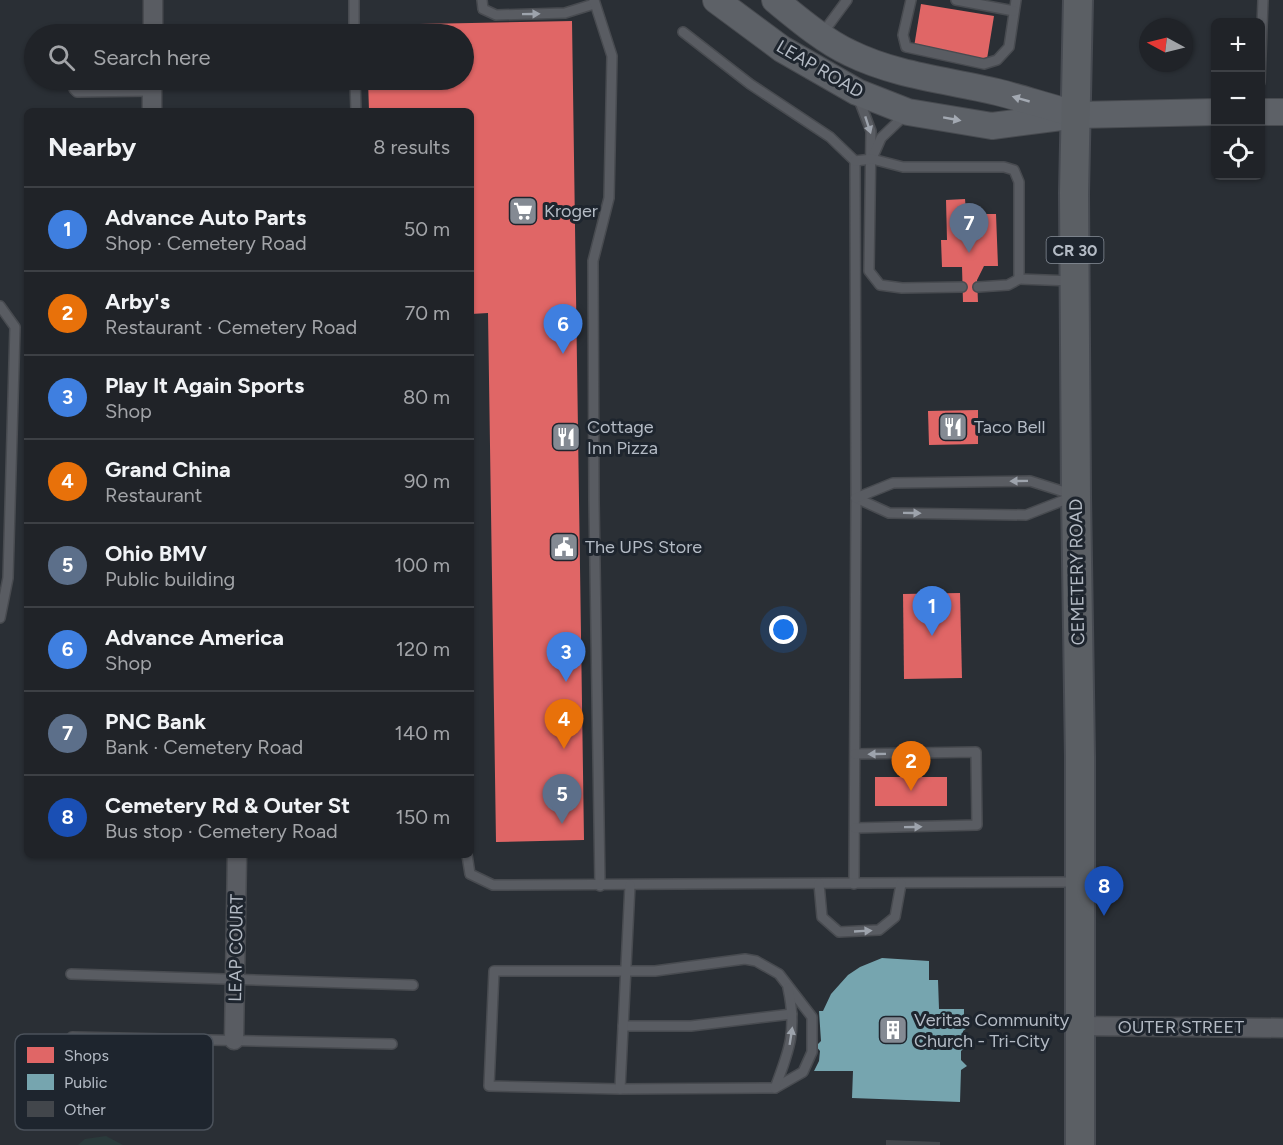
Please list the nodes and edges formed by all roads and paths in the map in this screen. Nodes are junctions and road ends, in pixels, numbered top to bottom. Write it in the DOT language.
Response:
graph roads {
  1 [pos="153,0"];
  2 [pos="354,0"];
  3 [pos="482,0"];
  4 [pos="716,0"];
  5 [pos="775,0"];
  6 [pos="847,0"];
  7 [pos="911,0"];
  8 [pos="956,0"];
  9 [pos="1016,0"];
  10 [pos="1078,0"];
  11 [pos="1263,0"];
  12 [pos="594,2"];
  13 [pos="1014,11"];
  14 [pos="153,24"];
  15 [pos="354,24"];
  16 [pos="683,32"];
  17 [pos="822,35"];
  18 [pos="1260,72"];
  19 [pos="75,90"];
  20 [pos="98,90"];
  21 [pos="152,90"];
  22 [pos="355,90"];
  23 [pos="856,92"];
  24 [pos="152,108"];
  25 [pos="356,108"];
  26 [pos="908,112"];
  27 [pos="1211,112"];
  28 [pos="1265,112"];
  29 [pos="1283,112"];
  30 [pos="1077,115"];
  31 [pos="872,159"];
  32 [pos="855,161"];
  33 [pos="1019,279"];
  34 [pos="1075,281"];
  35 [pos="962,287"];
  36 [pos="978,287"];
  37 [pos="0,306"];
  38 [pos="1076,496"];
  39 [pos="856,498"];
  40 [pos="0,618"];
  41 [pos="855,754"];
  42 [pos="855,828"];
  43 [pos="237,858"];
  44 [pos="467,858"];
  45 [pos="1080,882"];
  46 [pos="819,884"];
  47 [pos="854,884"];
  48 [pos="901,884"];
  49 [pos="630,885"];
  50 [pos="600,886"];
  51 [pos="625,971"];
  52 [pos="71,974"];
  53 [pos="235,978"];
  54 [pos="787,982"];
  55 [pos="413,985"];
  56 [pos="792,1014"];
  57 [pos="623,1026"];
  58 [pos="1080,1026"];
  59 [pos="1283,1028"];
  60 [pos="213,1040"];
  61 [pos="234,1040"];
  62 [pos="392,1044"];
  63 [pos="775,1088"];
  64 [pos="620,1089"];
  65 [pos="1080,1145"];
  1 -- 14 [label="street"];
  2 -- 15 [label="lane"];
  3 -- 12 [label="lane, one-way"];
  4 -- 23 [label="street, LEAP ROAD"];
  5 -- 17 [label="street, LEAP ROAD"];
  6 -- 17 [label="lane"];
  7 -- 13 [label="lane"];
  8 -- 13 [label="lane"];
  9 -- 13 [label="lane"];
  10 -- 30 [label="main road, CEMETERY ROAD / CR 30"];
  11 -- 18 [label="lane"];
  12 -- 50 [label="lane"];
  16 -- 32 [label="lane"];
  30 -- 17 [label="street, LEAP ROAD, one-way"];
  19 -- 20 [label="lane"];
  21 -- 24 [label="street"];
  22 -- 25 [label="lane"];
  23 -- 26 [label="street, LEAP ROAD"];
  23 -- 31 [label="lane, one-way"];
  26 -- 30 [label="street, LEAP ROAD, one-way"];
  26 -- 31 [label="lane"];
  27 -- 30 [label="street, LEAP ROAD"];
  28 -- 29 [label="street"];
  30 -- 34 [label="main road, CEMETERY ROAD / CR 30"];
  31 -- 32 [label="lane"];
  31 -- 33 [label="lane"];
  31 -- 35 [label="lane"];
  32 -- 39 [label="lane"];
  33 -- 34 [label="lane"];
  33 -- 36 [label="lane"];
  34 -- 38 [label="main road, CEMETERY ROAD / CR 30"];
  37 -- 40 [label="lane"];
  38 -- 39 [label="lane, one-way"];
  39 -- 38 [label="lane, one-way"];
  38 -- 45 [label="main road, CEMETERY ROAD / CR 30"];
  39 -- 41 [label="lane"];
  41 -- 42 [label="lane"];
  42 -- 41 [label="lane, one-way"];
  42 -- 47 [label="lane"];
  43 -- 53 [label="street, LEAP COURT"];
  44 -- 50 [label="lane"];
  45 -- 48 [label="lane"];
  45 -- 58 [label="main road, CEMETERY ROAD / CR 30"];
  46 -- 47 [label="lane"];
  46 -- 48 [label="lane, one-way"];
  46 -- 49 [label="lane"];
  47 -- 48 [label="lane"];
  49 -- 50 [label="lane"];
  49 -- 51 [label="lane"];
  51 -- 54 [label="lane"];
  51 -- 57 [label="lane"];
  51 -- 64 [label="lane"];
  52 -- 53 [label="lane"];
  53 -- 55 [label="lane"];
  53 -- 61 [label="street, LEAP COURT"];
  54 -- 56 [label="lane"];
  54 -- 63 [label="lane"];
  56 -- 57 [label="lane"];
  63 -- 56 [label="lane, one-way"];
  57 -- 64 [label="lane"];
  58 -- 59 [label="street, OUTER STREET"];
  58 -- 65 [label="main road, CEMETERY ROAD / CR 30"];
  60 -- 61 [label="lane"];
  61 -- 62 [label="lane"];
  63 -- 64 [label="lane"];
}
